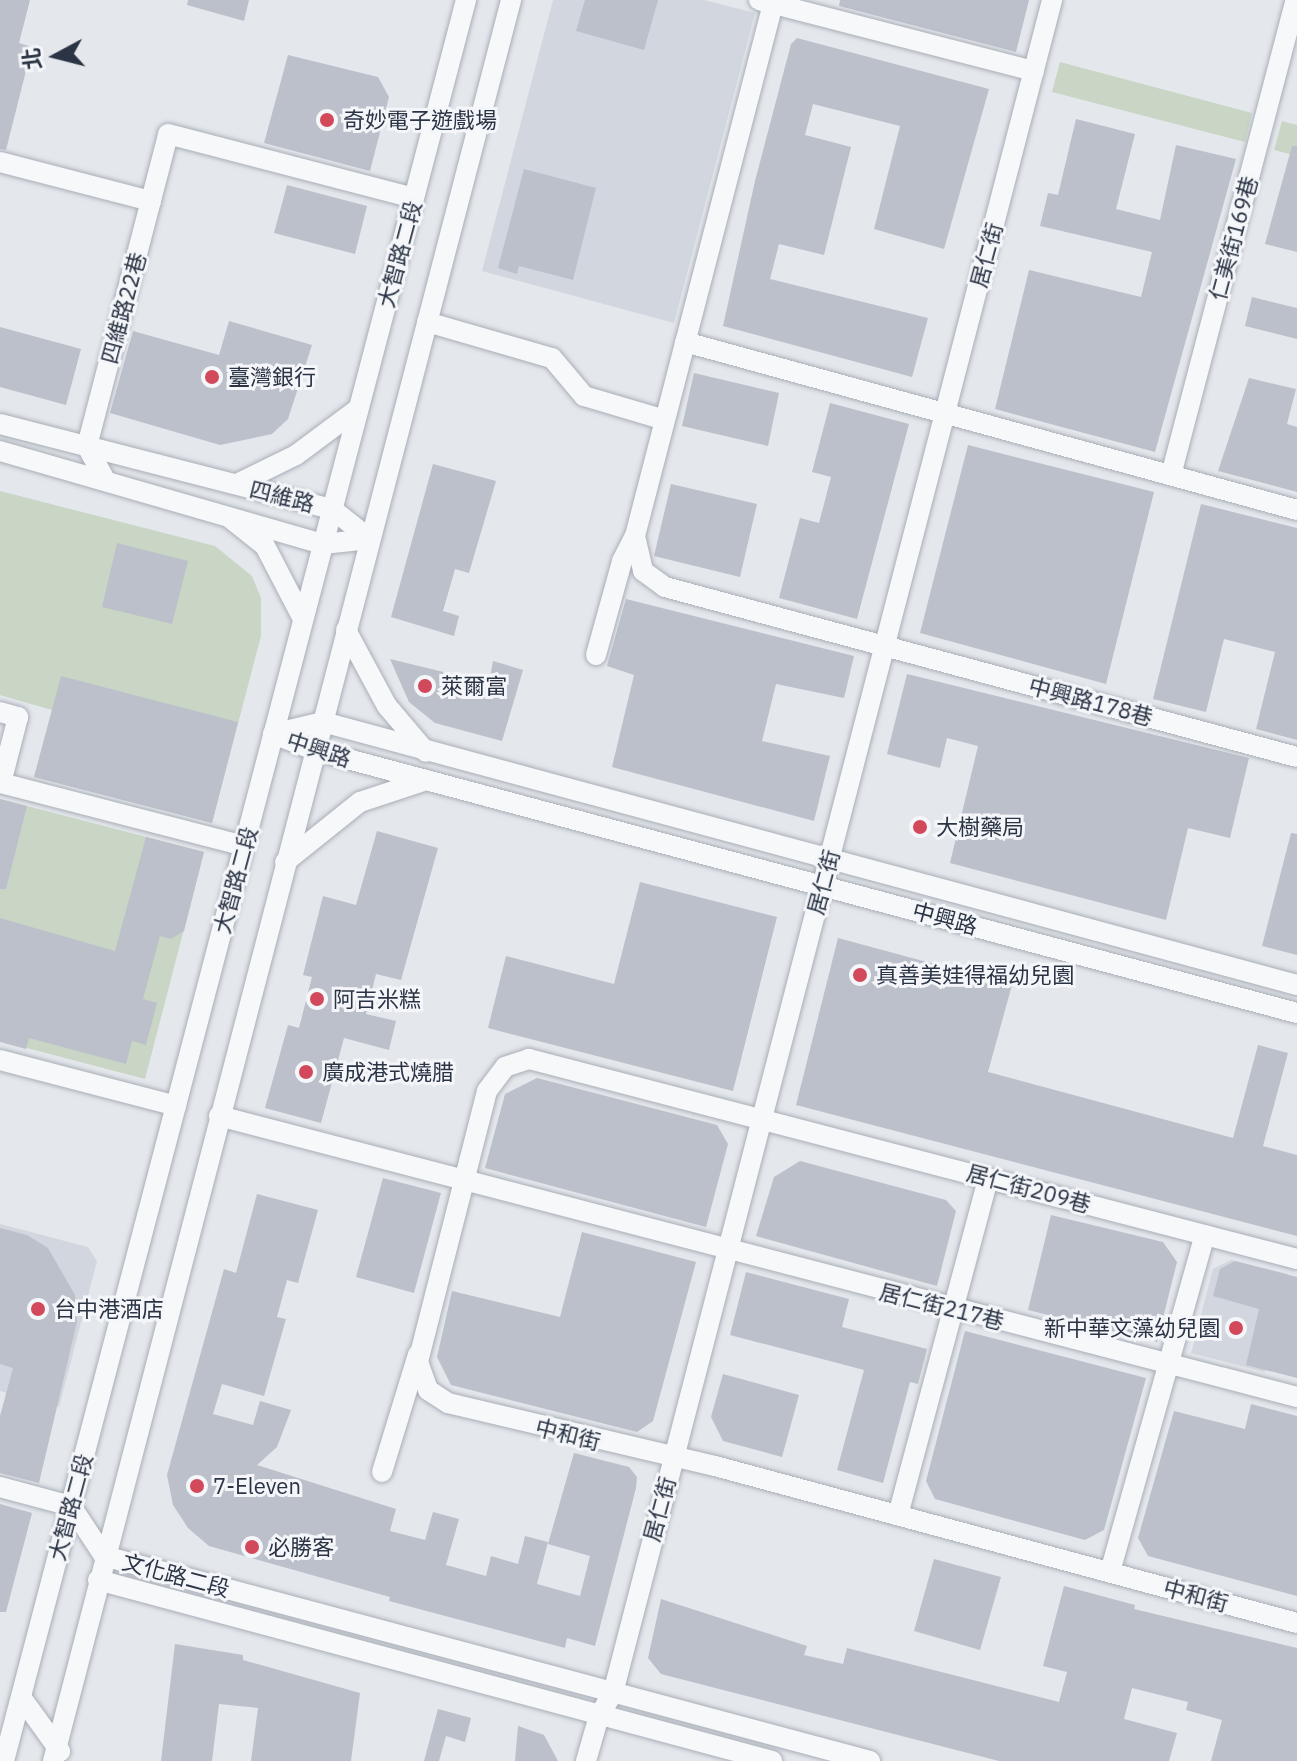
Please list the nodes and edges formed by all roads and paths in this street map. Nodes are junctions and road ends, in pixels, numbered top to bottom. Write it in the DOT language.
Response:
graph roads {
  1 [pos="466,0"];
  2 [pos="511,0"];
  3 [pos="1052,0"];
  4 [pos="1296,0"];
  5 [pos="769,1"];
  6 [pos="1034,71"];
  7 [pos="0,162"];
  8 [pos="413,198"];
  9 [pos="151,201"];
  10 [pos="427,322"];
  11 [pos="685,342"];
  12 [pos="358,409"];
  13 [pos="945,413"];
  14 [pos="665,420"];
  15 [pos="0,424"];
  16 [pos="87,446"];
  17 [pos="0,451"];
  18 [pos="1171,475"];
  19 [pos="105,480"];
  20 [pos="237,484"];
  21 [pos="332,509"];
  22 [pos="1297,510"];
  23 [pos="222,511"];
  24 [pos="635,536"];
  25 [pos="370,539"];
  26 [pos="323,544"];
  27 [pos="303,619"];
  28 [pos="346,630"];
  29 [pos="885,646"];
  30 [pos="596,655"];
  31 [pos="0,712"];
  32 [pos="323,722"];
  33 [pos="273,734"];
  34 [pos="314,750"];
  35 [pos="426,752"];
  36 [pos="1297,757"];
  37 [pos="426,780"];
  38 [pos="244,846"];
  39 [pos="831,856"];
  40 [pos="285,862"];
  41 [pos="823,886"];
  42 [pos="1297,985"];
  43 [pos="1297,1013"];
  44 [pos="0,1060"];
  45 [pos="176,1106"];
  46 [pos="219,1116"];
  47 [pos="761,1118"];
  48 [pos="988,1178"];
  49 [pos="464,1181"];
  50 [pos="1205,1235"];
  51 [pos="727,1250"];
  52 [pos="1297,1259"];
  53 [pos="953,1309"];
  54 [pos="419,1352"];
  55 [pos="1169,1364"];
  56 [pos="1297,1397"];
  57 [pos="672,1458"];
  58 [pos="382,1472"];
  59 [pos="0,1487"];
  60 [pos="71,1506"];
  61 [pos="898,1515"];
  62 [pos="104,1556"];
  63 [pos="1110,1572"];
  64 [pos="98,1580"];
  65 [pos="1297,1623"];
  66 [pos="613,1693"];
  67 [pos="21,1697"];
  68 [pos="599,1716"];
  69 [pos="59,1756"];
  70 [pos="4,1761"];
  71 [pos="586,1761"];
  72 [pos="772,1761"];
  73 [pos="870,1761"];
  1 -- 8 [label="street, 大智路二段"];
  2 -- 10 [label="street, 大智路二段"];
  3 -- 6 [label="street, 居仁街"];
  4 -- 18 [label="street, 仁美街169巷"];
  5 -- 6 [label="street"];
  5 -- 11 [label="street"];
  6 -- 13 [label="street, 居仁街"];
  7 -- 9 [label="street"];
  8 -- 9 [label="street, 四維路22巷"];
  8 -- 12 [label="street, 大智路二段"];
  9 -- 16 [label="street, 四維路22巷"];
  10 -- 14 [label="street"];
  10 -- 25 [label="street, 大智路二段"];
  11 -- 13 [label="street"];
  11 -- 14 [label="street"];
  12 -- 20 [label="street"];
  12 -- 21 [label="street, 大智路二段"];
  13 -- 18 [label="street"];
  13 -- 29 [label="street, 居仁街"];
  14 -- 24 [label="street"];
  15 -- 16 [label="street, 四維路"];
  16 -- 19 [label="street"];
  16 -- 20 [label="street, 四維路"];
  17 -- 19 [label="street, 四維路"];
  18 -- 22 [label="street"];
  19 -- 23 [label="street, 四維路"];
  20 -- 21 [label="street, 四維路"];
  21 -- 25 [label="street, 四維路"];
  21 -- 26 [label="street, 大智路二段"];
  23 -- 26 [label="street, 四維路"];
  23 -- 27 [label="street"];
  24 -- 29 [label="street, 中興路178巷"];
  24 -- 30 [label="street"];
  25 -- 26 [label="street, 四維路"];
  25 -- 28 [label="street, 大智路二段"];
  26 -- 27 [label="street, 大智路二段"];
  27 -- 33 [label="street, 大智路二段"];
  28 -- 32 [label="street, 大智路二段"];
  28 -- 35 [label="street"];
  29 -- 36 [label="street, 中興路178巷"];
  29 -- 39 [label="street, 居仁街"];
  31 -- 38 [label="street"];
  32 -- 33 [label="street, 中興路"];
  32 -- 34 [label="street, 大智路二段"];
  32 -- 35 [label="street, 中興路"];
  33 -- 34 [label="street, 中興路"];
  33 -- 38 [label="street, 大智路二段"];
  34 -- 37 [label="street, 中興路"];
  34 -- 40 [label="street, 大智路二段"];
  35 -- 39 [label="street, 中興路"];
  37 -- 40 [label="street"];
  37 -- 41 [label="street, 中興路"];
  38 -- 45 [label="street, 大智路二段"];
  39 -- 41 [label="street, 居仁街"];
  39 -- 42 [label="street, 中興路"];
  40 -- 46 [label="street, 大智路二段"];
  41 -- 43 [label="street, 中興路"];
  41 -- 47 [label="street, 居仁街"];
  44 -- 45 [label="street"];
  45 -- 60 [label="street, 大智路二段"];
  46 -- 49 [label="street, 居仁街217巷"];
  46 -- 62 [label="street, 大智路二段"];
  47 -- 48 [label="street, 居仁街209巷"];
  47 -- 49 [label="street"];
  47 -- 51 [label="street, 居仁街"];
  48 -- 50 [label="street, 居仁街209巷"];
  48 -- 53 [label="street"];
  49 -- 51 [label="street, 居仁街217巷"];
  49 -- 54 [label="street"];
  50 -- 52 [label="street, 居仁街209巷"];
  50 -- 55 [label="street"];
  51 -- 53 [label="street, 居仁街217巷"];
  51 -- 57 [label="street, 居仁街"];
  53 -- 55 [label="street, 居仁街217巷"];
  53 -- 61 [label="street"];
  54 -- 57 [label="street, 中和街"];
  54 -- 58 [label="street"];
  55 -- 56 [label="street, 居仁街217巷"];
  55 -- 63 [label="street"];
  57 -- 61 [label="street, 中和街"];
  57 -- 66 [label="street, 居仁街"];
  59 -- 60 [label="street"];
  60 -- 62 [label="street, 文化路二段"];
  60 -- 64 [label="street, 文化路二段"];
  60 -- 67 [label="street, 大智路二段"];
  61 -- 63 [label="street, 中和街"];
  62 -- 64 [label="street, 大智路二段"];
  62 -- 66 [label="street, 文化路二段"];
  63 -- 65 [label="street, 中和街"];
  64 -- 68 [label="street, 文化路二段"];
  64 -- 69 [label="street, 大智路二段"];
  66 -- 68 [label="street, 居仁街"];
  66 -- 73 [label="street, 文化路二段"];
  67 -- 69 [label="street"];
  67 -- 70 [label="street, 大智路二段"];
  68 -- 71 [label="street, 居仁街"];
  68 -- 72 [label="street, 文化路二段"];
}
